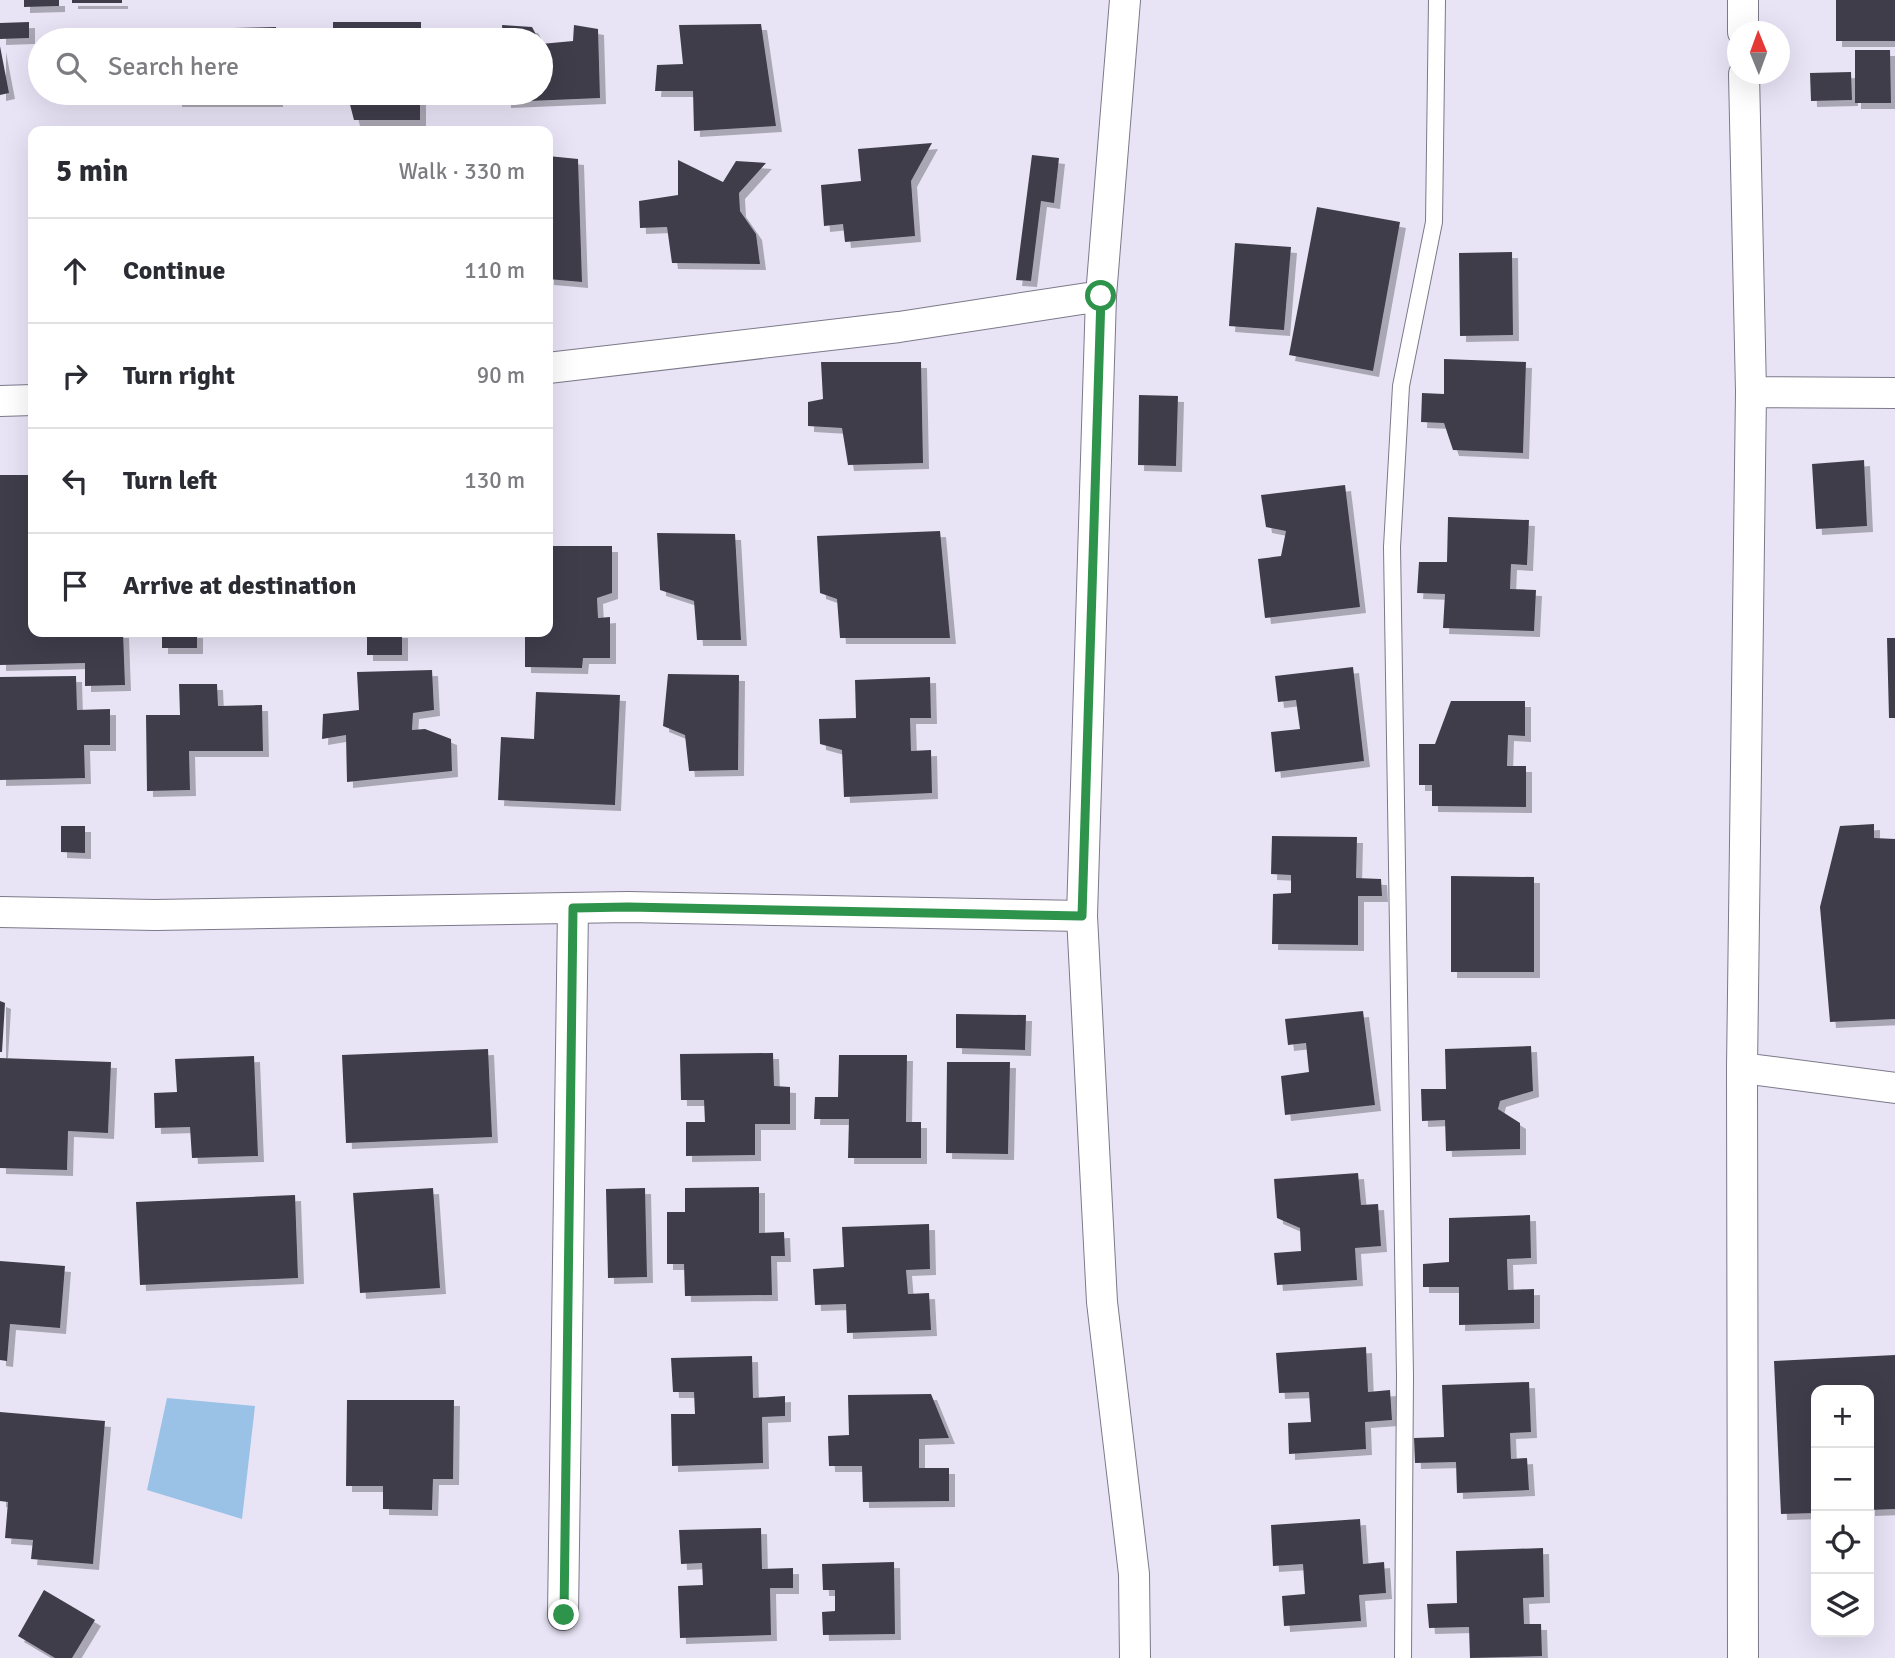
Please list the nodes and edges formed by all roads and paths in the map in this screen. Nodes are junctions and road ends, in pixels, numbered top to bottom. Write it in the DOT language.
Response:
graph roads {
  1 [pos="1125,0"];
  2 [pos="1437,0"];
  3 [pos="1742,0"];
  4 [pos="1743,21"];
  5 [pos="1744,84"];
  6 [pos="1101,296"];
  7 [pos="553,367"];
  8 [pos="1751,392"];
  9 [pos="1895,393"];
  10 [pos="28,400"];
  11 [pos="0,401"];
  12 [pos="573,908"];
  13 [pos="0,912"];
  14 [pos="1082,916"];
  15 [pos="1742,1068"];
  16 [pos="1895,1088"];
  17 [pos="564,1615"];
  18 [pos="1135,1658"];
  19 [pos="1403,1658"];
  20 [pos="1744,1658"];
  1 -- 6 [label="street"];
  2 -- 19 [label="lane"];
  3 -- 4 [label="street"];
  5 -- 8 [label="street"];
  6 -- 7 [label="street"];
  6 -- 14 [label="street"];
  8 -- 9 [label="street"];
  8 -- 15 [label="street"];
  10 -- 11 [label="street"];
  12 -- 13 [label="street"];
  12 -- 14 [label="street"];
  12 -- 17 [label="street"];
  14 -- 18 [label="street"];
  15 -- 16 [label="street"];
  15 -- 20 [label="street"];
}
